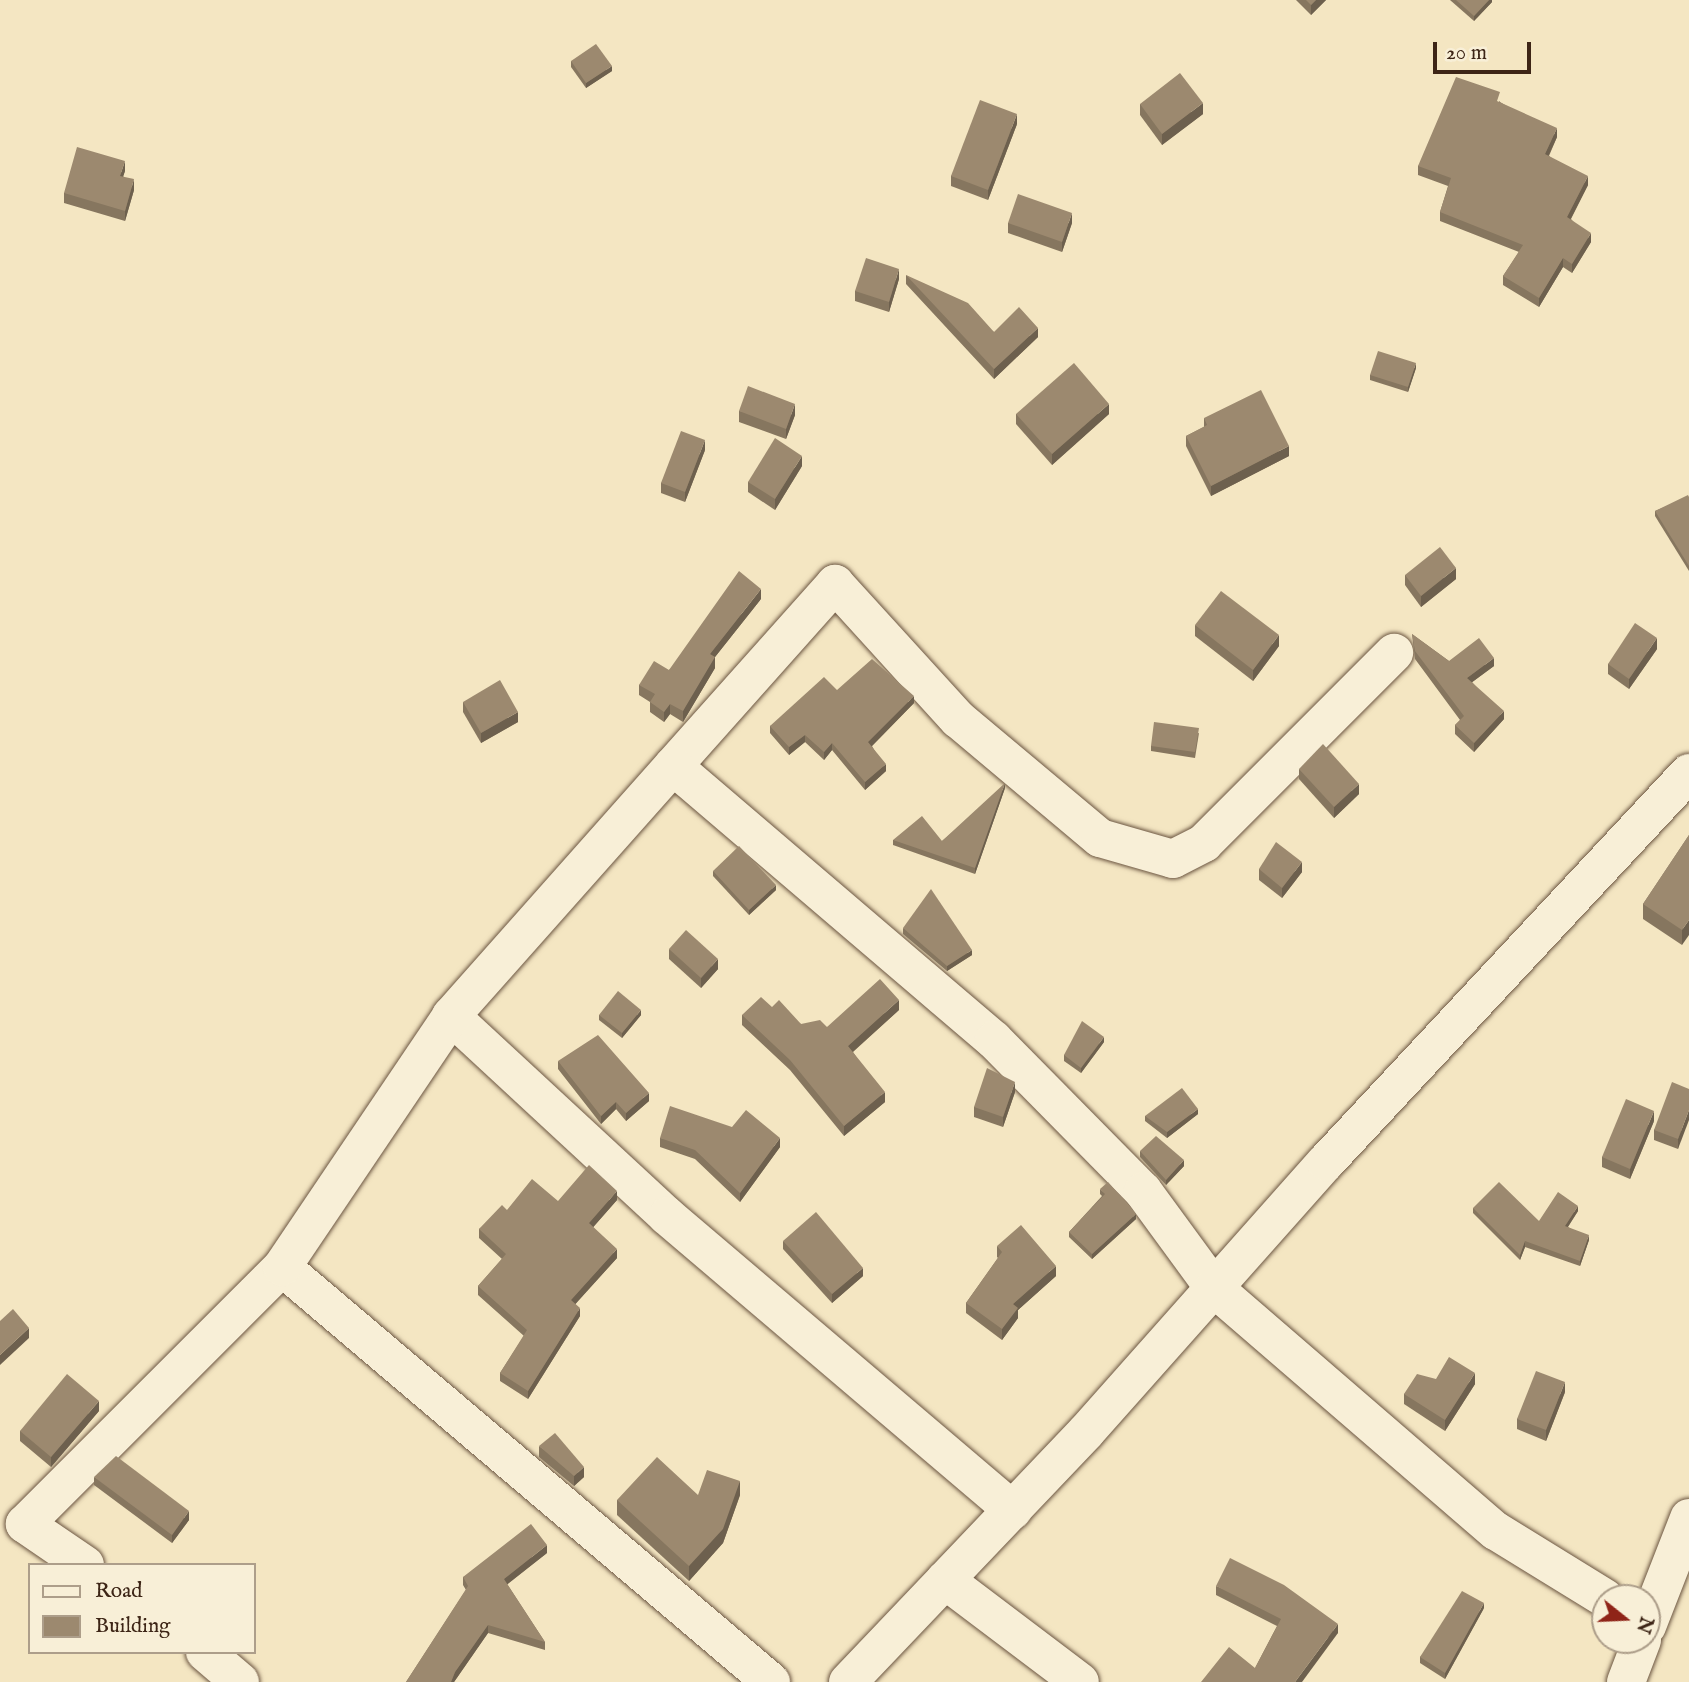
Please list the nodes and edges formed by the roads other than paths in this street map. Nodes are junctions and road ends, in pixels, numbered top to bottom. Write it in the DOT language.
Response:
graph roads {
  1 [pos="1394,653"];
  2 [pos="673,766"];
  3 [pos="1689,773"];
  4 [pos="451,1016"];
  5 [pos="282,1267"];
  6 [pos="1214,1288"];
  7 [pos="1013,1510"];
  8 [pos="1689,1518"];
  9 [pos="82,1563"];
  10 [pos="945,1580"];
  11 [pos="1591,1589"];
  12 [pos="1661,1590"];
  13 [pos="207,1654"];
  14 [pos="1636,1654"];
  15 [pos="240,1682"];
  16 [pos="771,1682"];
  17 [pos="848,1682"];
  18 [pos="1080,1682"];
  19 [pos="1626,1682"];
  1 -- 2 [label="street"];
  2 -- 4 [label="street"];
  2 -- 6 [label="street"];
  3 -- 6 [label="street"];
  4 -- 5 [label="street"];
  4 -- 7 [label="street"];
  5 -- 9 [label="street"];
  5 -- 16 [label="street"];
  6 -- 7 [label="street"];
  6 -- 11 [label="street"];
  7 -- 10 [label="street"];
  8 -- 12 [label="street"];
  10 -- 17 [label="street"];
  10 -- 18 [label="street"];
  13 -- 15 [label="street"];
  14 -- 19 [label="street"];
}
